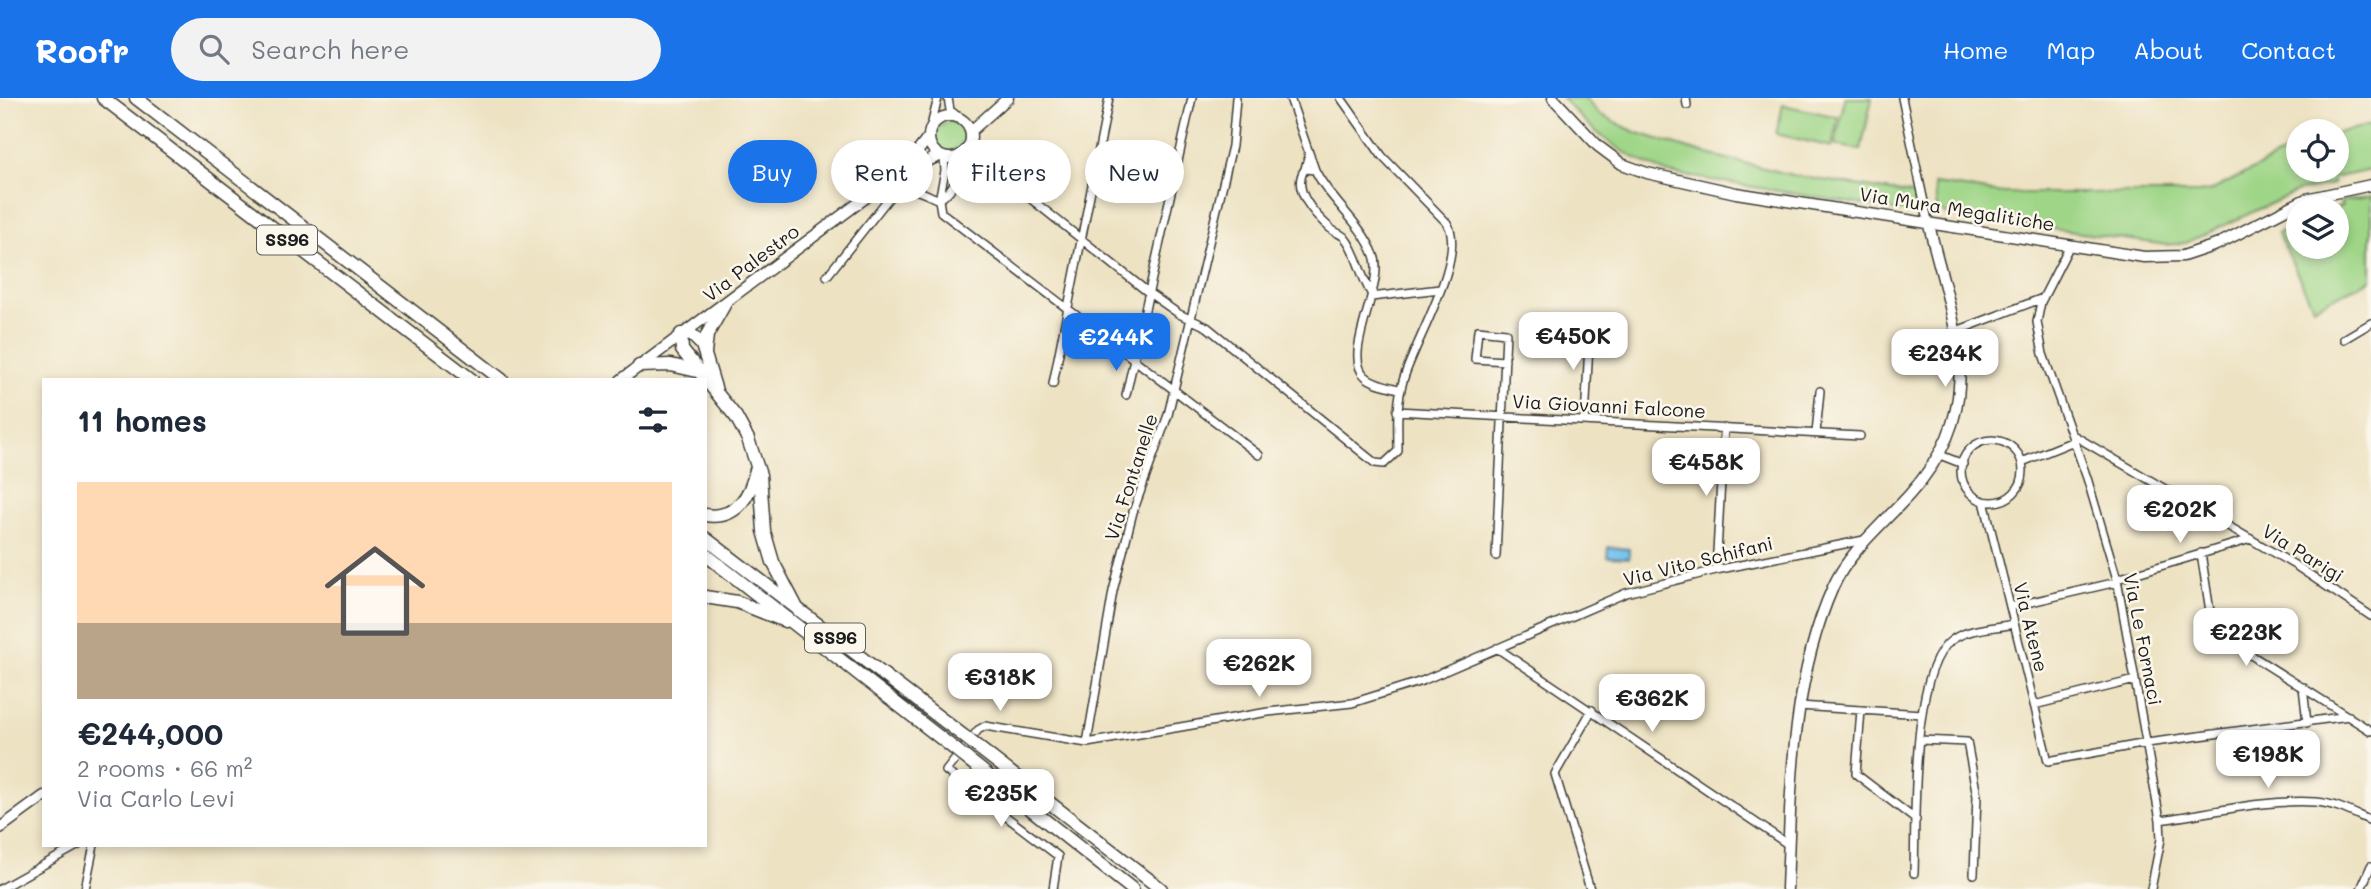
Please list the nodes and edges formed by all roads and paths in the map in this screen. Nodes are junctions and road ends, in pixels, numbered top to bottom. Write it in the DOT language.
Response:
graph roads {
  1 [pos="103,98"];
  2 [pos="136,98"];
  3 [pos="938,98"];
  4 [pos="948,98"];
  5 [pos="1008,98"];
  6 [pos="1109,98"];
  7 [pos="1192,98"];
  8 [pos="1236,98"];
  9 [pos="1290,98"];
  10 [pos="1341,98"];
  11 [pos="1553,98"];
  12 [pos="1902,98"];
  13 [pos="992,110"];
  14 [pos="959,117"];
  15 [pos="931,126"];
  16 [pos="971,131"];
  17 [pos="928,138"];
  18 [pos="968,140"];
  19 [pos="1309,153"];
  20 [pos="947,156"];
  21 [pos="942,157"];
  22 [pos="933,161"];
  23 [pos="1305,169"];
  24 [pos="1315,170"];
  25 [pos="2371,185"];
  26 [pos="947,194"];
  27 [pos="939,200"];
  28 [pos="861,203"];
  29 [pos="1033,203"];
  30 [pos="1927,221"];
  31 [pos="1083,241"];
  32 [pos="2070,245"];
  33 [pos="827,276"];
  34 [pos="1440,289"];
  35 [pos="1149,293"];
  36 [pos="1371,295"];
  37 [pos="2043,298"];
  38 [pos="724,305"];
  39 [pos="1069,311"];
  40 [pos="1191,321"];
  41 [pos="2371,323"];
  42 [pos="1590,325"];
  43 [pos="1954,332"];
  44 [pos="681,334"];
  45 [pos="2344,339"];
  46 [pos="705,356"];
  47 [pos="1134,358"];
  48 [pos="1505,361"];
  49 [pos="639,366"];
  50 [pos="701,373"];
  51 [pos="469,378"];
  52 [pos="499,378"];
  53 [pos="624,378"];
  54 [pos="705,378"];
  55 [pos="707,380"];
  56 [pos="1054,384"];
  57 [pos="1174,388"];
  58 [pos="1401,390"];
  59 [pos="716,391"];
  60 [pos="1820,391"];
  61 [pos="1126,395"];
  62 [pos="1397,411"];
  63 [pos="1502,416"];
  64 [pos="1585,420"];
  65 [pos="1724,428"];
  66 [pos="1816,433"];
  67 [pos="1860,436"];
  68 [pos="2073,438"];
  69 [pos="1259,455"];
  70 [pos="1940,455"];
  71 [pos="2022,462"];
  72 [pos="757,463"];
  73 [pos="1963,464"];
  74 [pos="1984,500"];
  75 [pos="707,515"];
  76 [pos="1869,539"];
  77 [pos="2252,539"];
  78 [pos="707,540"];
  79 [pos="2201,553"];
  80 [pos="707,556"];
  81 [pos="1496,556"];
  82 [pos="1716,570"];
  83 [pos="2117,581"];
  84 [pos="707,597"];
  85 [pos="2010,607"];
  86 [pos="798,610"];
  87 [pos="2371,617"];
  88 [pos="2014,624"];
  89 [pos="808,632"];
  90 [pos="1497,648"];
  91 [pos="2135,680"];
  92 [pos="2303,687"];
  93 [pos="2034,705"];
  94 [pos="1799,706"];
  95 [pos="1592,710"];
  96 [pos="1861,710"];
  97 [pos="1922,714"];
  98 [pos="2349,716"];
  99 [pos="2307,723"];
  100 [pos="2371,731"];
  101 [pos="1921,740"];
  102 [pos="1087,743"];
  103 [pos="2147,743"];
  104 [pos="42,797"];
  105 [pos="1916,820"];
  106 [pos="2160,820"];
  107 [pos="2371,821"];
  108 [pos="0,828"];
  109 [pos="1789,845"];
  110 [pos="75,847"];
  111 [pos="94,847"];
  112 [pos="2371,866"];
  113 [pos="1914,873"];
  114 [pos="1974,874"];
  115 [pos="0,889"];
  116 [pos="85,889"];
  117 [pos="1053,889"];
  118 [pos="1132,889"];
  119 [pos="1161,889"];
  120 [pos="1590,889"];
  121 [pos="1787,889"];
  122 [pos="2151,889"];
  123 [pos="2361,889"];
  1 -- 51 [label="highway, SS96"];
  2 -- 52 [label="highway, SS96"];
  3 -- 15 [label="street"];
  4 -- 14 [label="street"];
  5 -- 13 [label="street"];
  6 -- 31 [label="street"];
  7 -- 35 [label="street"];
  8 -- 40 [label="street, Via Fontanelle"];
  9 -- 19 [label="street"];
  10 -- 34 [label="street"];
  11 -- 30 [label="street, Via Mura Megalitiche"];
  12 -- 30 [label="street"];
  13 -- 14 [label="street"];
  13 -- 16 [label="street"];
  14 -- 15 [label="street"];
  14 -- 16 [label="street"];
  15 -- 17 [label="street"];
  16 -- 18 [label="street"];
  17 -- 21 [label="street"];
  19 -- 23 [label="street"];
  19 -- 24 [label="street"];
  20 -- 21 [label="street"];
  21 -- 22 [label="street, Via Palestro"];
  21 -- 27 [label="street"];
  23 -- 24 [label="street"];
  23 -- 36 [label="street"];
  24 -- 36 [label="street"];
  25 -- 32 [label="street, Via Mura Megalitiche"];
  26 -- 27 [label="street"];
  27 -- 33 [label="street"];
  27 -- 39 [label="street"];
  28 -- 38 [label="street, Via Palestro"];
  29 -- 31 [label="street"];
  30 -- 32 [label="street, Via Mura Megalitiche"];
  30 -- 43 [label="street"];
  31 -- 35 [label="street"];
  31 -- 39 [label="street"];
  32 -- 37 [label="street, Via Le Fornaci"];
  34 -- 36 [label="street"];
  34 -- 58 [label="street"];
  35 -- 40 [label="street"];
  35 -- 47 [label="street"];
  36 -- 58 [label="street"];
  37 -- 43 [label="street"];
  37 -- 68 [label="street, Via Le Fornaci"];
  38 -- 44 [label="street, Via Palestro"];
  38 -- 46 [label="highway"];
  39 -- 47 [label="street"];
  39 -- 56 [label="street"];
  40 -- 57 [label="street, Via Fontanelle"];
  40 -- 62 [label="street"];
  41 -- 45 [label="street"];
  42 -- 64 [label="street"];
  43 -- 70 [label="street"];
  44 -- 46 [label="highway"];
  44 -- 49 [label="street, Via Palestro"];
  44 -- 50 [label="highway"];
  46 -- 59 [label="highway"];
  47 -- 57 [label="street"];
  47 -- 61 [label="street"];
  48 -- 48 [label="street"];
  48 -- 63 [label="street"];
  49 -- 50 [label="highway"];
  49 -- 53 [label="street, Via Palestro"];
  50 -- 54 [label="highway"];
  55 -- 59 [label="highway"];
  57 -- 69 [label="street"];
  57 -- 102 [label="street, Via Fontanelle"];
  58 -- 62 [label="street"];
  59 -- 72 [label="highway"];
  60 -- 66 [label="street"];
  62 -- 63 [label="street, Via Giovanni Falcone"];
  63 -- 64 [label="street, Via Giovanni Falcone"];
  63 -- 81 [label="street"];
  64 -- 65 [label="street, Via Giovanni Falcone"];
  65 -- 66 [label="street, Via Giovanni Falcone"];
  65 -- 82 [label="street"];
  66 -- 67 [label="street, Via Giovanni Falcone"];
  68 -- 71 [label="street"];
  68 -- 77 [label="street, Via Parigi"];
  68 -- 83 [label="street, Via Le Fornaci"];
  70 -- 73 [label="street"];
  70 -- 76 [label="street"];
  71 -- 73 [label="street"];
  71 -- 74 [label="street"];
  72 -- 75 [label="highway"];
  72 -- 86 [label="highway"];
  73 -- 74 [label="street"];
  74 -- 85 [label="street, Via Atene"];
  76 -- 82 [label="street, Via Vito Schifani"];
  76 -- 94 [label="street"];
  77 -- 79 [label="street"];
  77 -- 87 [label="street, Via Parigi"];
  78 -- 86 [label="highway, SS96"];
  79 -- 83 [label="street"];
  79 -- 92 [label="street"];
  80 -- 89 [label="highway, SS96"];
  82 -- 90 [label="street, Via Vito Schifani"];
  83 -- 85 [label="street"];
  83 -- 91 [label="street, Via Le Fornaci"];
  84 -- 89 [label="highway"];
  85 -- 88 [label="street, Via Atene"];
  86 -- 119 [label="highway, SS96"];
  88 -- 93 [label="street, Via Atene"];
  88 -- 97 [label="street"];
  89 -- 118 [label="highway, SS96"];
  90 -- 95 [label="street"];
  90 -- 102 [label="street, Via Vito Schifani"];
  91 -- 93 [label="street"];
  91 -- 103 [label="street, Via Le Fornaci"];
  92 -- 98 [label="street"];
  92 -- 99 [label="street"];
  93 -- 103 [label="street, Via Atene"];
  94 -- 96 [label="street"];
  94 -- 109 [label="street"];
  95 -- 109 [label="street"];
  95 -- 120 [label="street"];
  96 -- 97 [label="street"];
  96 -- 105 [label="street"];
  97 -- 101 [label="street"];
  98 -- 99 [label="street"];
  98 -- 100 [label="street"];
  99 -- 103 [label="street"];
  101 -- 105 [label="street"];
  101 -- 114 [label="street"];
  102 -- 117 [label="street, Via Vito Schifani"];
  103 -- 106 [label="street, Via Le Fornaci"];
  104 -- 108 [label="street"];
  105 -- 113 [label="street"];
  106 -- 107 [label="street"];
  106 -- 122 [label="street, Via Le Fornaci"];
  109 -- 121 [label="street"];
  110 -- 115 [label="street"];
  111 -- 116 [label="street"];
  112 -- 123 [label="street"];
}
